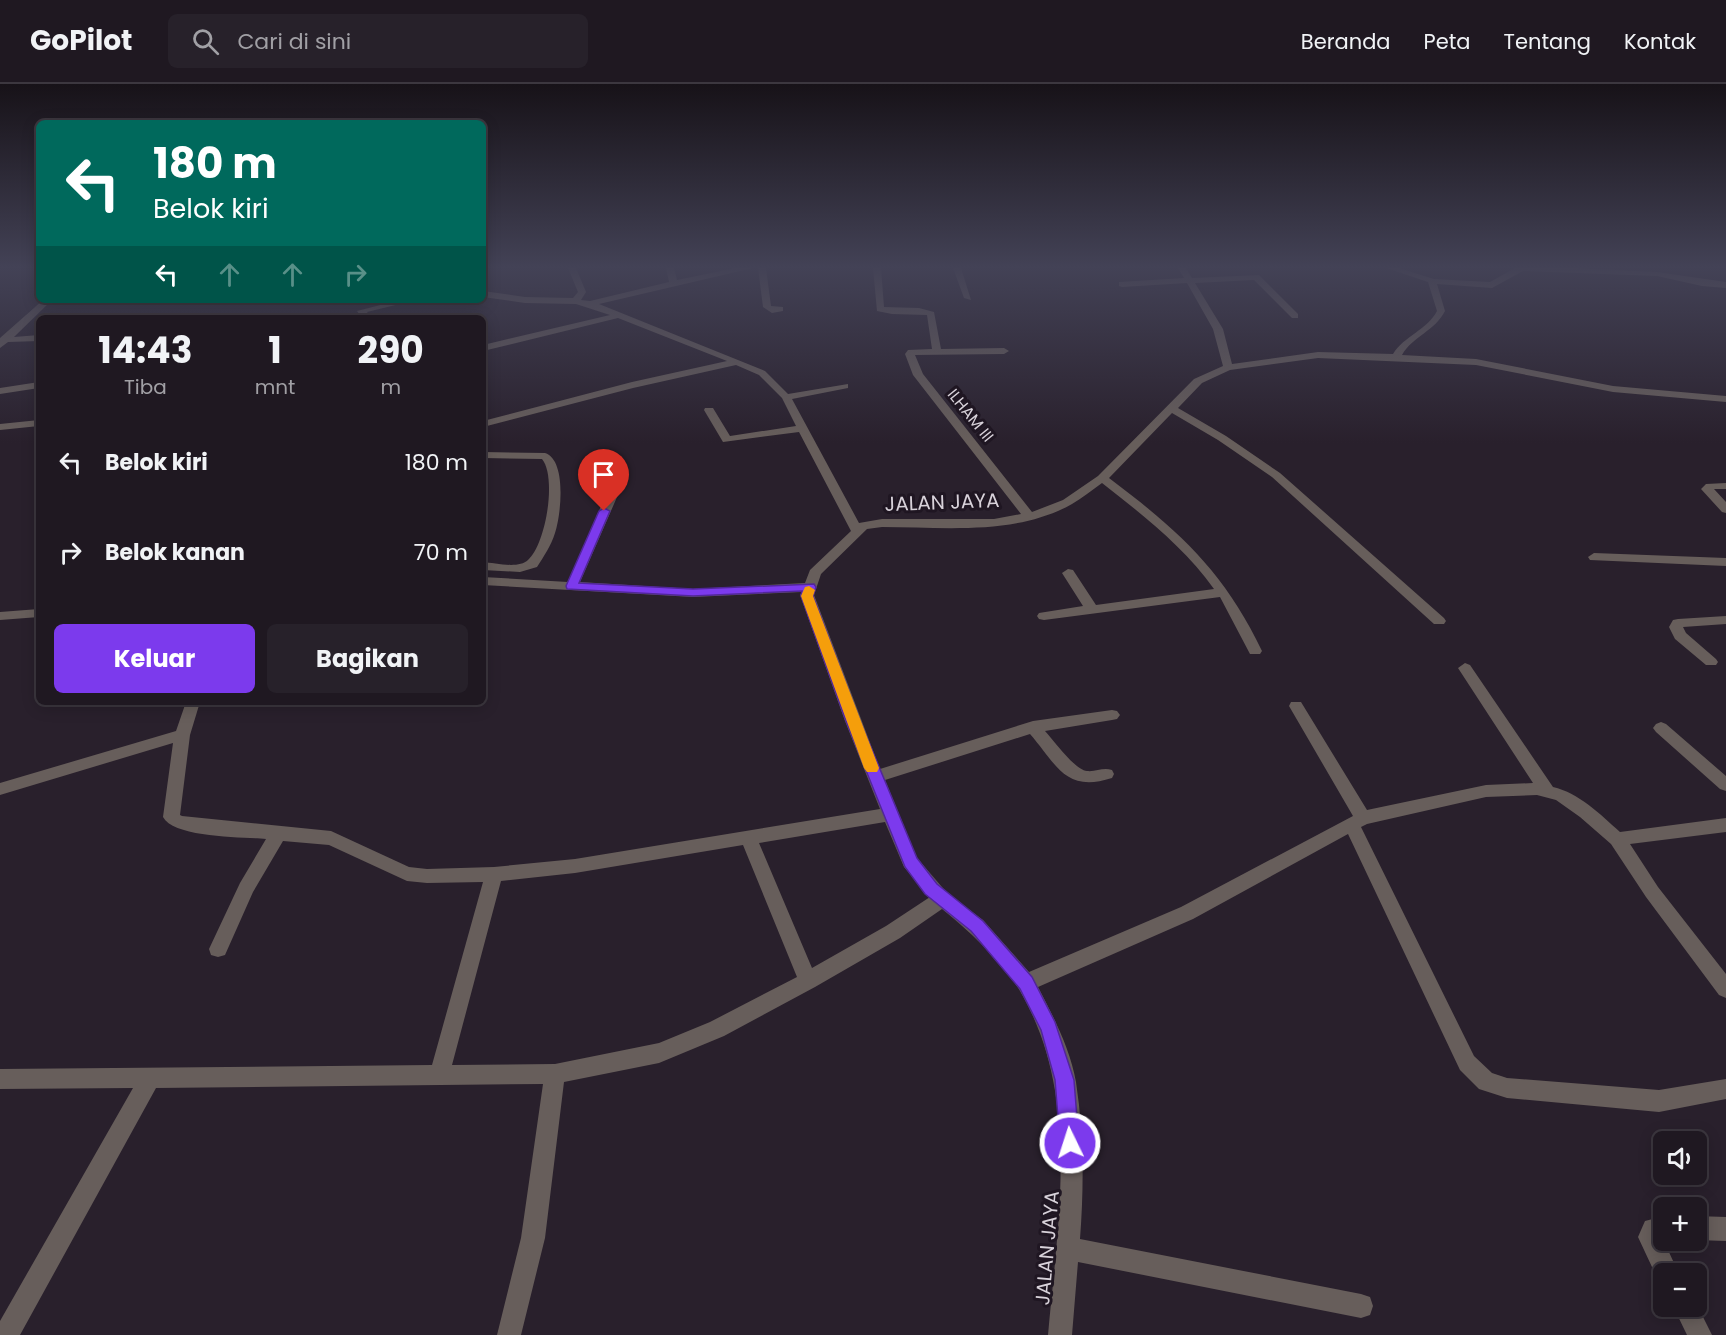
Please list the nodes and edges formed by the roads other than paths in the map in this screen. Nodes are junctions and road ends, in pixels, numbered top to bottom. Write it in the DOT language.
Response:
graph roads {
  1 [pos="19,326"];
  2 [pos="573,326"];
  3 [pos="647,326"];
  4 [pos="933,326"];
  5 [pos="1216,326"];
  6 [pos="1428,326"];
  7 [pos="36,338"];
  8 [pos="2,342"];
  9 [pos="486,347"];
  10 [pos="937,351"];
  11 [pos="1004,351"];
  12 [pos="1396,357"];
  13 [pos="738,362"];
  14 [pos="1228,367"];
  15 [pos="36,385"];
  16 [pos="844,386"];
  17 [pos="0,391"];
  18 [pos="786,397"];
  19 [pos="1726,399"];
  20 [pos="1171,408"];
  21 [pos="709,410"];
  22 [pos="36,423"];
  23 [pos="486,423"];
  24 [pos="0,427"];
  25 [pos="803,428"];
  26 [pos="486,455"];
  27 [pos="1101,478"];
  28 [pos="618,481"];
  29 [pos="1726,486"];
  30 [pos="1726,509"];
  31 [pos="1029,516"];
  32 [pos="857,530"];
  33 [pos="1594,557"];
  34 [pos="1726,562"];
  35 [pos="486,566"];
  36 [pos="1068,573"];
  37 [pos="486,581"];
  38 [pos="572,586"];
  39 [pos="810,587"];
  40 [pos="1222,592"];
  41 [pos="1092,609"];
  42 [pos="36,613"];
  43 [pos="0,616"];
  44 [pos="1044,616"];
  45 [pos="1726,620"];
  46 [pos="1439,621"];
  47 [pos="1255,651"];
  48 [pos="1711,662"];
  49 [pos="1465,668"];
  50 [pos="192,705"];
  51 [pos="1296,706"];
  52 [pos="1112,715"];
  53 [pos="1034,727"];
  54 [pos="1661,728"];
  55 [pos="182,735"];
  56 [pos="1106,774"];
  57 [pos="875,777"];
  58 [pos="1726,785"];
  59 [pos="0,789"];
  60 [pos="1547,791"];
  61 [pos="891,814"];
  62 [pos="1357,821"];
  63 [pos="1726,825"];
  64 [pos="279,833"];
  65 [pos="749,838"];
  66 [pos="1617,839"];
  67 [pos="494,874"];
  68 [pos="942,899"];
  69 [pos="218,949"];
  70 [pos="808,981"];
  71 [pos="1026,983"];
  72 [pos="1726,988"];
  73 [pos="555,1074"];
  74 [pos="439,1076"];
  75 [pos="0,1078"];
  76 [pos="150,1078"];
  77 [pos="1726,1089"];
  78 [pos="1707,1228"];
  79 [pos="1653,1229"];
  80 [pos="1726,1229"];
  81 [pos="1653,1244"];
  82 [pos="1067,1248"];
  83 [pos="1361,1306"];
  84 [pos="1691,1317"];
  85 [pos="6,1335"];
  86 [pos="509,1335"];
  87 [pos="1060,1335"];
  88 [pos="1700,1335"];
  1 -- 8 [label="street"];
  2 -- 9 [label="street"];
  3 -- 13 [label="street"];
  4 -- 10 [label="street"];
  5 -- 14 [label="street"];
  6 -- 12 [label="street"];
  7 -- 8 [label="street"];
  10 -- 11 [label="street, ILHAM III"];
  10 -- 31 [label="street, ILHAM III"];
  12 -- 14 [label="street, JALAN JAYA"];
  12 -- 19 [label="street, JALAN JAYA"];
  13 -- 18 [label="street"];
  13 -- 23 [label="street"];
  14 -- 20 [label="street, JALAN JAYA"];
  15 -- 17 [label="street"];
  16 -- 18 [label="street"];
  18 -- 25 [label="street"];
  20 -- 27 [label="street, JALAN JAYA"];
  20 -- 46 [label="street"];
  21 -- 25 [label="street"];
  22 -- 24 [label="street"];
  25 -- 32 [label="street"];
  26 -- 35 [label="street"];
  27 -- 31 [label="street, JALAN JAYA"];
  27 -- 40 [label="street"];
  28 -- 38 [label="street"];
  29 -- 30 [label="street"];
  31 -- 32 [label="street, JALAN JAYA"];
  32 -- 39 [label="street"];
  33 -- 34 [label="street"];
  36 -- 41 [label="street"];
  37 -- 38 [label="street"];
  38 -- 39 [label="street"];
  39 -- 57 [label="street, JALAN JAYA"];
  40 -- 41 [label="street"];
  40 -- 47 [label="street"];
  41 -- 44 [label="street"];
  42 -- 43 [label="street"];
  45 -- 48 [label="street"];
  49 -- 60 [label="street"];
  50 -- 55 [label="street"];
  51 -- 62 [label="street"];
  52 -- 53 [label="street"];
  53 -- 56 [label="street"];
  53 -- 57 [label="street"];
  54 -- 58 [label="street"];
  55 -- 59 [label="street"];
  55 -- 64 [label="street"];
  57 -- 61 [label="street, JALAN JAYA"];
  60 -- 62 [label="street"];
  60 -- 66 [label="street"];
  61 -- 65 [label="street"];
  61 -- 68 [label="street, JALAN JAYA"];
  62 -- 71 [label="street"];
  62 -- 77 [label="street"];
  63 -- 66 [label="street"];
  64 -- 67 [label="street"];
  64 -- 69 [label="street"];
  65 -- 67 [label="street"];
  65 -- 70 [label="street"];
  66 -- 72 [label="street"];
  67 -- 74 [label="street"];
  68 -- 70 [label="street"];
  68 -- 71 [label="street, JALAN JAYA"];
  70 -- 73 [label="street"];
  71 -- 82 [label="street, JALAN JAYA"];
  73 -- 74 [label="street"];
  73 -- 86 [label="street"];
  74 -- 76 [label="street"];
  75 -- 76 [label="street"];
  76 -- 85 [label="street"];
  78 -- 80 [label="street"];
  79 -- 81 [label="street"];
  82 -- 83 [label="street"];
  82 -- 87 [label="street, JALAN JAYA"];
  84 -- 88 [label="street"];
}
